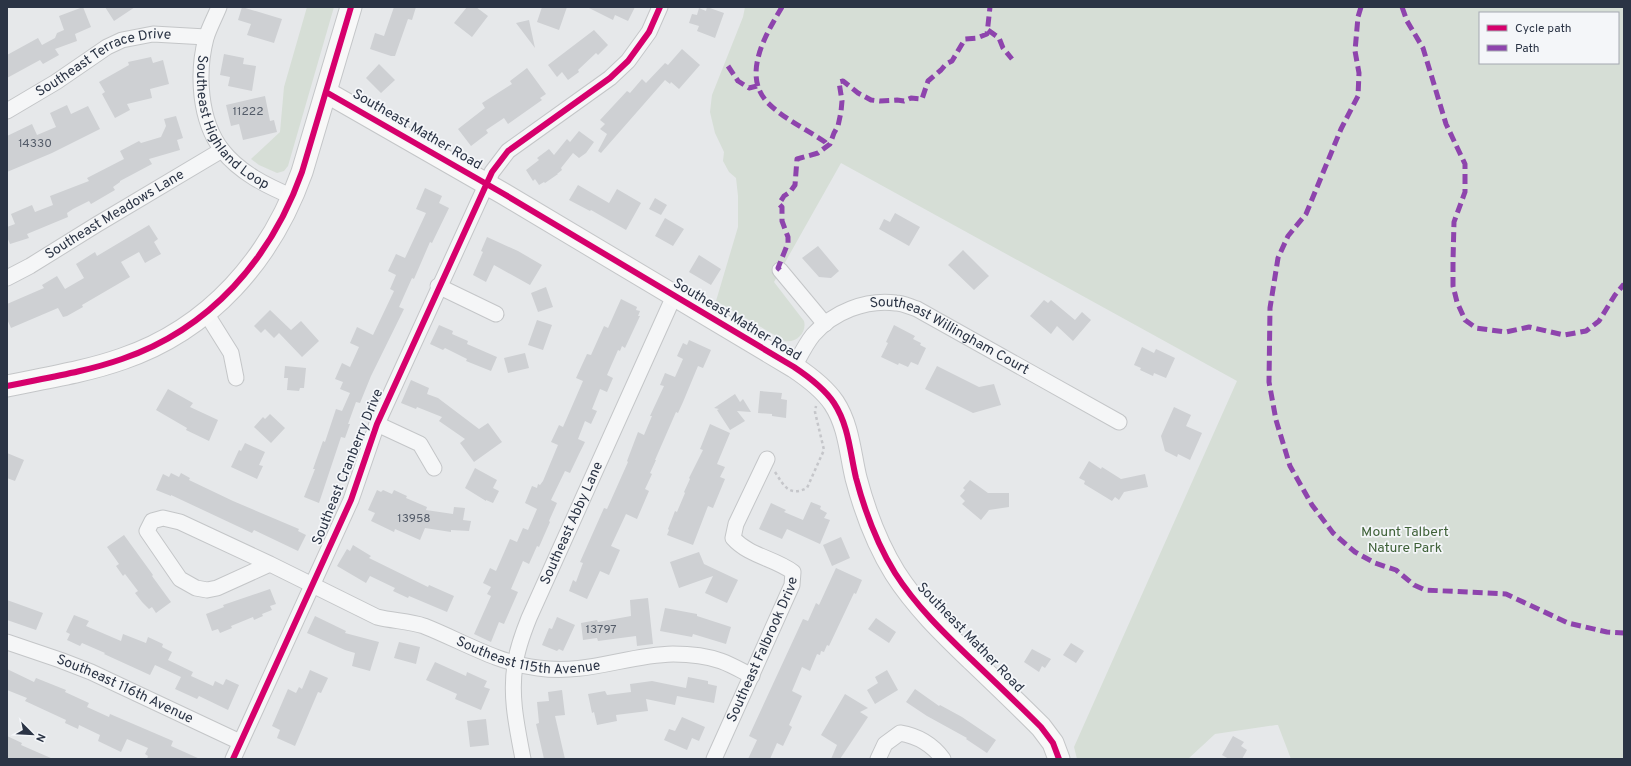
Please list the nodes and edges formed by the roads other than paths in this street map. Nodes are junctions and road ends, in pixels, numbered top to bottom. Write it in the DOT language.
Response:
graph roads {
  1 [pos="219,7"];
  2 [pos="351,7"];
  3 [pos="660,7"];
  4 [pos="206,37"];
  5 [pos="326,92"];
  6 [pos="7,111"];
  7 [pos="222,150"];
  8 [pos="486,184"];
  9 [pos="293,197"];
  10 [pos="780,270"];
  11 [pos="7,278"];
  12 [pos="438,286"];
  13 [pos="674,296"];
  14 [pos="206,314"];
  15 [pos="496,314"];
  16 [pos="825,324"];
  17 [pos="794,367"];
  18 [pos="236,378"];
  19 [pos="7,386"];
  20 [pos="1118,422"];
  21 [pos="377,424"];
  22 [pos="767,458"];
  23 [pos="434,468"];
  24 [pos="270,564"];
  25 [pos="312,585"];
  26 [pos="7,642"];
  27 [pos="515,664"];
  28 [pos="752,676"];
  29 [pos="240,742"];
  30 [pos="232,759"];
  31 [pos="523,759"];
  32 [pos="714,759"];
  33 [pos="878,759"];
  34 [pos="943,759"];
  35 [pos="1059,759"];
  1 -- 4 [label="street, Southeast Highland Loop"];
  2 -- 5 [label="street"];
  3 -- 8 [label="street, Southeast Cranberry Drive"];
  4 -- 6 [label="street, Southeast Terrace Drive"];
  4 -- 7 [label="street, Southeast Highland Loop"];
  5 -- 8 [label="street, Southeast Mather Road"];
  5 -- 9 [label="street"];
  7 -- 9 [label="street, Southeast Highland Loop"];
  7 -- 11 [label="street, Southeast Meadows Lane"];
  8 -- 12 [label="street, Southeast Cranberry Drive"];
  8 -- 13 [label="street, Southeast Mather Road"];
  9 -- 14 [label="street"];
  10 -- 16 [label="street"];
  12 -- 15 [label="street"];
  12 -- 21 [label="street, Southeast Cranberry Drive"];
  13 -- 17 [label="street, Southeast Mather Road"];
  13 -- 27 [label="street, Southeast Abby Lane"];
  14 -- 18 [label="street"];
  14 -- 19 [label="street"];
  16 -- 17 [label="street, Southeast Willingham Court"];
  16 -- 20 [label="street, Southeast Willingham Court"];
  17 -- 35 [label="street, Southeast Mather Road"];
  21 -- 23 [label="street"];
  21 -- 25 [label="street, Southeast Cranberry Drive"];
  22 -- 28 [label="street, Southeast Falbrook Drive"];
  24 -- 24 [label="street, Southeast 115th Avenue"];
  24 -- 25 [label="street, Southeast 115th Avenue"];
  25 -- 27 [label="street, Southeast 115th Avenue"];
  25 -- 29 [label="street, Southeast Cranberry Drive"];
  26 -- 29 [label="street, Southeast 116th Avenue"];
  27 -- 28 [label="street, Southeast 115th Avenue"];
  27 -- 31 [label="street, Southeast Abby Lane"];
  28 -- 32 [label="street, Southeast Falbrook Drive"];
  29 -- 30 [label="street, Southeast Cranberry Drive"];
  33 -- 34 [label="street"];
}
